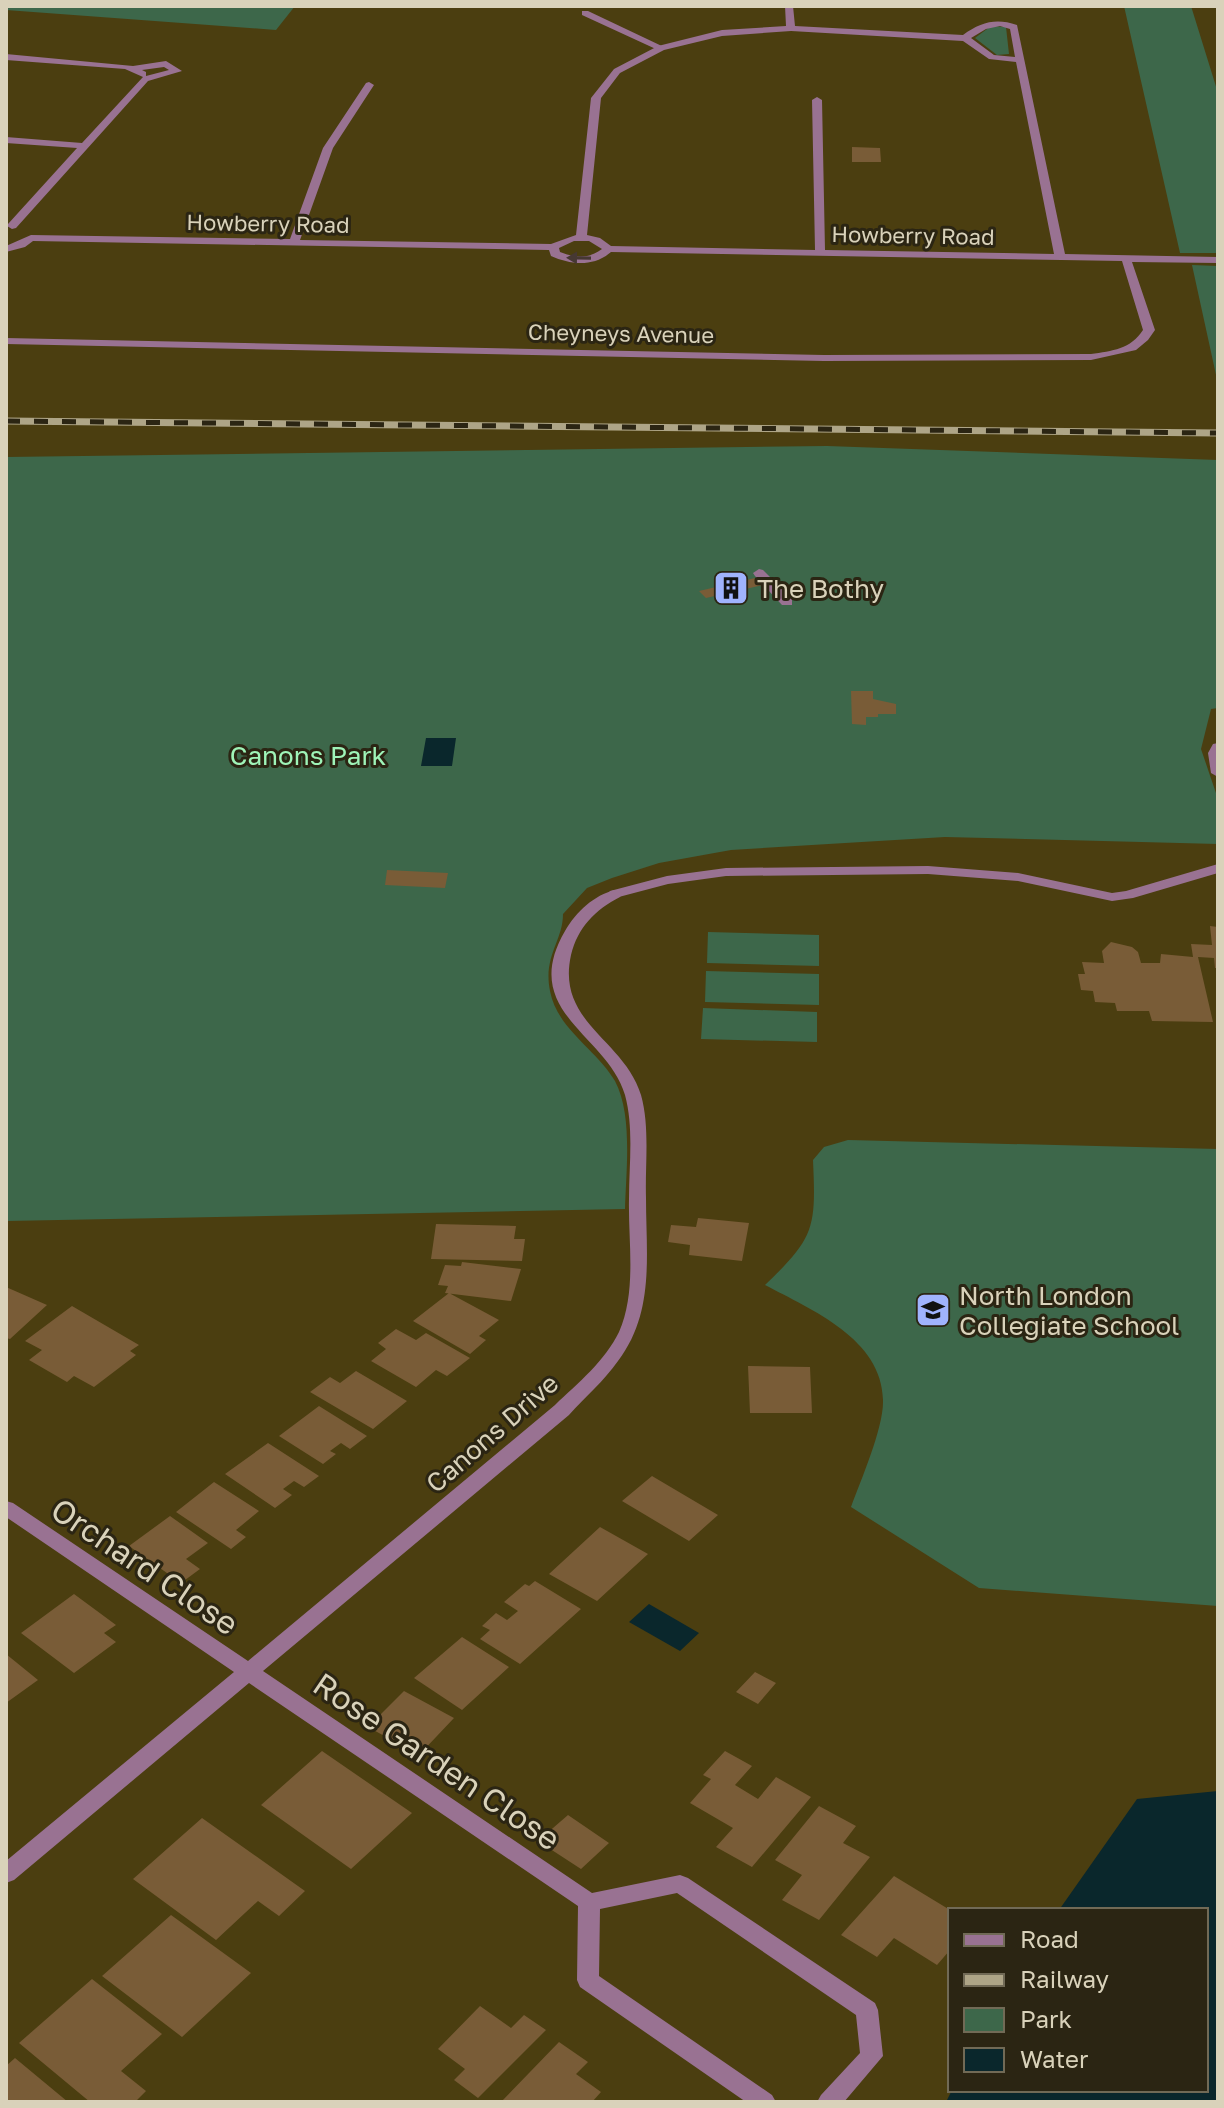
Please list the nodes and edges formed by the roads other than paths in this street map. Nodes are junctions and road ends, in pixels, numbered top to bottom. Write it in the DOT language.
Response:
graph roads {
  1 [pos="789,6"];
  2 [pos="585,13"];
  3 [pos="791,28"];
  4 [pos="965,38"];
  5 [pos="661,48"];
  6 [pos="6,57"];
  7 [pos="1020,60"];
  8 [pos="135,68"];
  9 [pos="145,79"];
  10 [pos="369,85"];
  11 [pos="817,100"];
  12 [pos="6,140"];
  13 [pos="84,146"];
  14 [pos="9,226"];
  15 [pos="31,238"];
  16 [pos="581,238"];
  17 [pos="294,243"];
  18 [pos="553,247"];
  19 [pos="6,249"];
  20 [pos="608,249"];
  21 [pos="820,253"];
  22 [pos="1060,257"];
  23 [pos="1126,258"];
  24 [pos="1218,260"];
  25 [pos="6,341"];
  26 [pos="759,573"];
  27 [pos="787,602"];
  28 [pos="1218,747"];
  29 [pos="1218,773"];
  30 [pos="1218,868"];
  31 [pos="6,1508"];
  32 [pos="249,1674"];
  33 [pos="6,1874"];
  34 [pos="589,1902"];
  35 [pos="764,2102"];
  36 [pos="829,2102"];
  1 -- 3 [label="street"];
  2 -- 5 [label="street"];
  3 -- 4 [label="street"];
  3 -- 5 [label="street"];
  4 -- 7 [label="street"];
  4 -- 7 [label="street"];
  5 -- 16 [label="street"];
  6 -- 8 [label="street"];
  7 -- 22 [label="street"];
  8 -- 9 [label="street"];
  8 -- 9 [label="street"];
  9 -- 13 [label="street"];
  10 -- 17 [label="street"];
  11 -- 21 [label="street"];
  12 -- 13 [label="street"];
  13 -- 14 [label="street"];
  14 -- 15 [label="street"];
  15 -- 17 [label="street, Howberry Road"];
  15 -- 19 [label="street"];
  16 -- 18 [label="street"];
  16 -- 20 [label="street"];
  17 -- 18 [label="street, Howberry Road"];
  20 -- 18 [label="street, one-way"];
  20 -- 21 [label="street, Howberry Road"];
  21 -- 22 [label="street, Howberry Road"];
  22 -- 23 [label="street, Howberry Road"];
  23 -- 24 [label="street, Howberry Road"];
  23 -- 25 [label="street, Cheyneys Avenue"];
  26 -- 27 [label="street"];
  28 -- 29 [label="street"];
  30 -- 32 [label="street, Canons Drive"];
  31 -- 32 [label="street, Orchard Close"];
  32 -- 33 [label="street, Canons Drive"];
  32 -- 34 [label="street, Rose Garden Close"];
  34 -- 35 [label="street"];
  34 -- 36 [label="street"];
}
